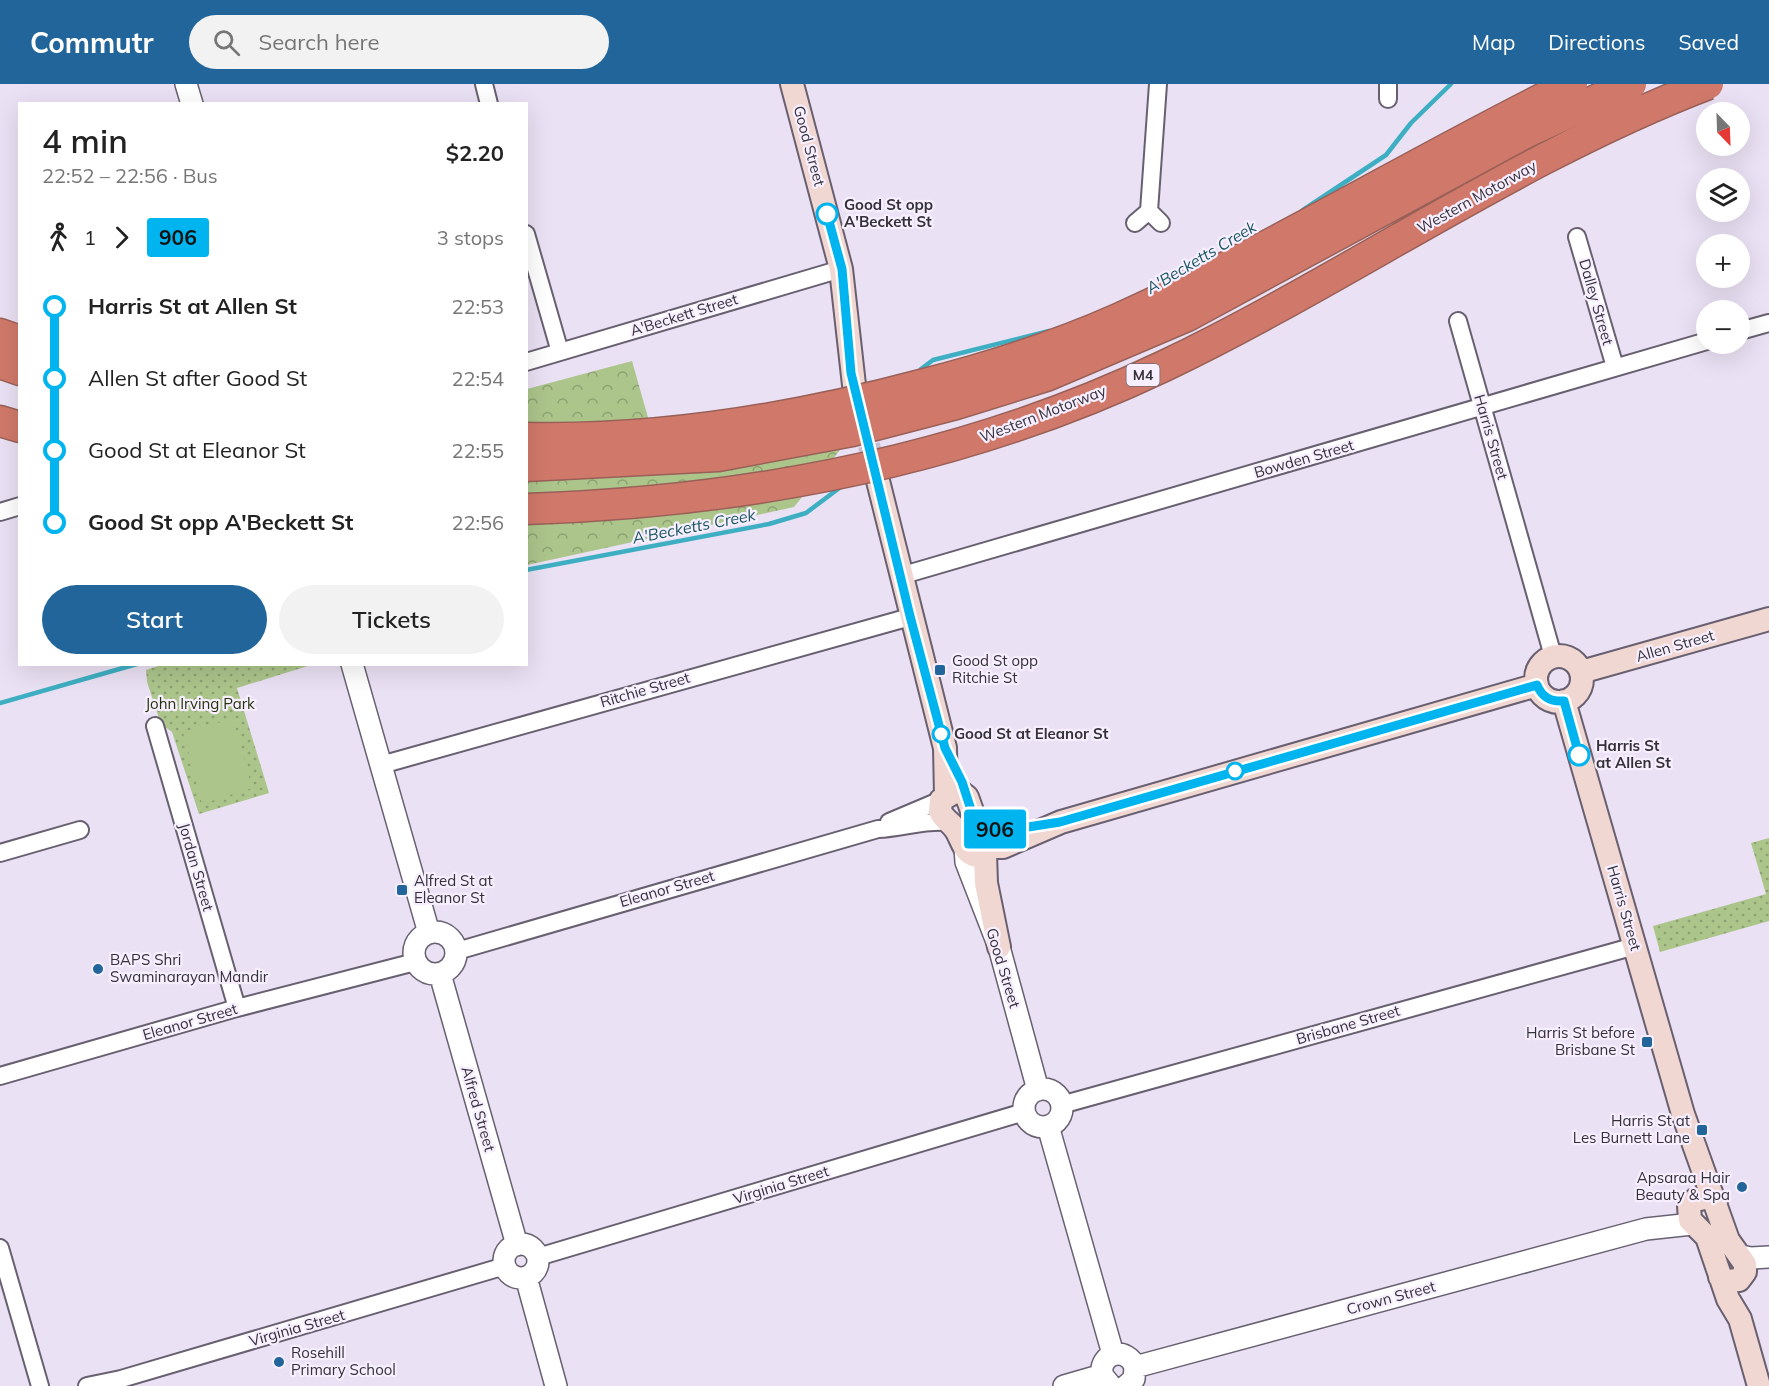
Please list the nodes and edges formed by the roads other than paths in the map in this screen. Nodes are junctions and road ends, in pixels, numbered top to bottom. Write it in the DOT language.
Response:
graph roads {
  1 [pos="186,84"];
  2 [pos="484,84"];
  3 [pos="792,84"];
  4 [pos="1158,84"];
  5 [pos="1572,84"];
  6 [pos="1631,84"];
  7 [pos="1708,84"];
  8 [pos="191,102"];
  9 [pos="488,102"];
  10 [pos="1149,211"];
  11 [pos="1135,223"];
  12 [pos="1161,223"];
  13 [pos="1577,237"];
  14 [pos="528,241"];
  15 [pos="842,269"];
  16 [pos="1458,321"];
  17 [pos="1769,323"];
  18 [pos="1750,328"];
  19 [pos="0,334"];
  20 [pos="18,340"];
  21 [pos="1696,344"];
  22 [pos="560,352"];
  23 [pos="528,361"];
  24 [pos="0,363"];
  25 [pos="1615,367"];
  26 [pos="18,369"];
  27 [pos="0,382"];
  28 [pos="854,385"];
  29 [pos="18,387"];
  30 [pos="1483,407"];
  31 [pos="0,421"];
  32 [pos="18,426"];
  33 [pos="528,438"];
  34 [pos="0,441"];
  35 [pos="18,445"];
  36 [pos="528,466"];
  37 [pos="875,469"];
  38 [pos="18,507"];
  39 [pos="528,509"];
  40 [pos="0,512"];
  41 [pos="900,576"];
  42 [pos="910,616"];
  43 [pos="1769,618"];
  44 [pos="1553,656"];
  45 [pos="353,666"];
  46 [pos="1581,672"];
  47 [pos="1537,685"];
  48 [pos="1564,701"];
  49 [pos="155,726"];
  50 [pos="381,765"];
  51 [pos="951,797"];
  52 [pos="947,822"];
  53 [pos="878,829"];
  54 [pos="80,830"];
  55 [pos="980,845"];
  56 [pos="0,853"];
  57 [pos="429,933"];
  58 [pos="1635,946"];
  59 [pos="999,947"];
  60 [pos="457,951"];
  61 [pos="416,962"];
  62 [pos="440,974"];
  63 [pos="237,1008"];
  64 [pos="0,1076"];
  65 [pos="1038,1090"];
  66 [pos="1062,1105"];
  67 [pos="1024,1112"];
  68 [pos="1048,1126"];
  69 [pos="1699,1208"];
  70 [pos="517,1245"];
  71 [pos="0,1248"];
  72 [pos="538,1257"];
  73 [pos="1769,1257"];
  74 [pos="1769,1263"];
  75 [pos="505,1266"];
  76 [pos="1737,1271"];
  77 [pos="526,1277"];
  78 [pos="1113,1354"];
  79 [pos="1136,1367"];
  80 [pos="1106,1380"];
  81 [pos="40,1386"];
  82 [pos="87,1386"];
  83 [pos="556,1386"];
  84 [pos="1064,1386"];
  85 [pos="1126,1386"];
  86 [pos="1759,1386"];
  1 -- 8 [label="street"];
  2 -- 9 [label="street"];
  3 -- 15 [label="main road, Good Street"];
  4 -- 10 [label="street"];
  5 -- 33 [label="highway, bridge"];
  6 -- 36 [label="highway, M4, bridge"];
  7 -- 39 [label="highway, Western Motorway / M4, bridge"];
  10 -- 11 [label="street"];
  10 -- 12 [label="street"];
  13 -- 25 [label="street, Dalley Street"];
  14 -- 22 [label="street"];
  15 -- 22 [label="street, A'Beckett Street"];
  15 -- 28 [label="main road, Good Street"];
  16 -- 30 [label="street, Harris Street"];
  17 -- 18 [label="street"];
  19 -- 20 [label="highway"];
  21 -- 25 [label="street, Bowden Street"];
  22 -- 23 [label="street, A'Beckett Street"];
  24 -- 26 [label="highway"];
  25 -- 30 [label="street, Bowden Street"];
  27 -- 29 [label="highway"];
  30 -- 41 [label="street, Bowden Street"];
  30 -- 44 [label="street, Harris Street"];
  31 -- 32 [label="highway"];
  34 -- 35 [label="highway"];
  37 -- 41 [label="main road"];
  38 -- 40 [label="street"];
  41 -- 42 [label="main road"];
  42 -- 50 [label="street, Ritchie Street"];
  42 -- 51 [label="main road"];
  43 -- 46 [label="main road, Allen Street"];
  44 -- 46 [label="main road"];
  44 -- 47 [label="main road"];
  45 -- 50 [label="street"];
  46 -- 48 [label="main road"];
  47 -- 48 [label="main road"];
  47 -- 55 [label="main road"];
  48 -- 58 [label="main road, Harris Street"];
  49 -- 63 [label="street, Jordan Street"];
  50 -- 57 [label="street"];
  51 -- 52 [label="main road"];
  51 -- 53 [label="street, Eleanor Street"];
  51 -- 55 [label="main road"];
  52 -- 53 [label="street, Eleanor Street"];
  52 -- 55 [label="main road"];
  53 -- 60 [label="street, Eleanor Street"];
  54 -- 56 [label="street"];
  55 -- 59 [label="main road"];
  57 -- 60 [label="street"];
  57 -- 61 [label="street"];
  58 -- 66 [label="street, Brisbane Street"];
  58 -- 69 [label="main road, Harris Street"];
  59 -- 65 [label="street, Good Street"];
  60 -- 62 [label="street"];
  61 -- 62 [label="street"];
  61 -- 63 [label="street, Eleanor Street"];
  62 -- 70 [label="street, Alfred Street"];
  63 -- 64 [label="street, Eleanor Street"];
  65 -- 66 [label="street"];
  65 -- 67 [label="street"];
  66 -- 68 [label="street"];
  67 -- 68 [label="street"];
  67 -- 72 [label="street, Virginia Street"];
  68 -- 78 [label="street"];
  69 -- 76 [label="main road"];
  69 -- 79 [label="street, Crown Street"];
  70 -- 72 [label="street"];
  70 -- 75 [label="street"];
  71 -- 81 [label="street"];
  72 -- 77 [label="street"];
  73 -- 76 [label="street"];
  74 -- 76 [label="street"];
  75 -- 77 [label="street"];
  75 -- 82 [label="street, Virginia Street"];
  76 -- 86 [label="main road"];
  77 -- 83 [label="street"];
  78 -- 79 [label="street"];
  78 -- 80 [label="street"];
  79 -- 85 [label="street"];
  80 -- 84 [label="street"];
}
